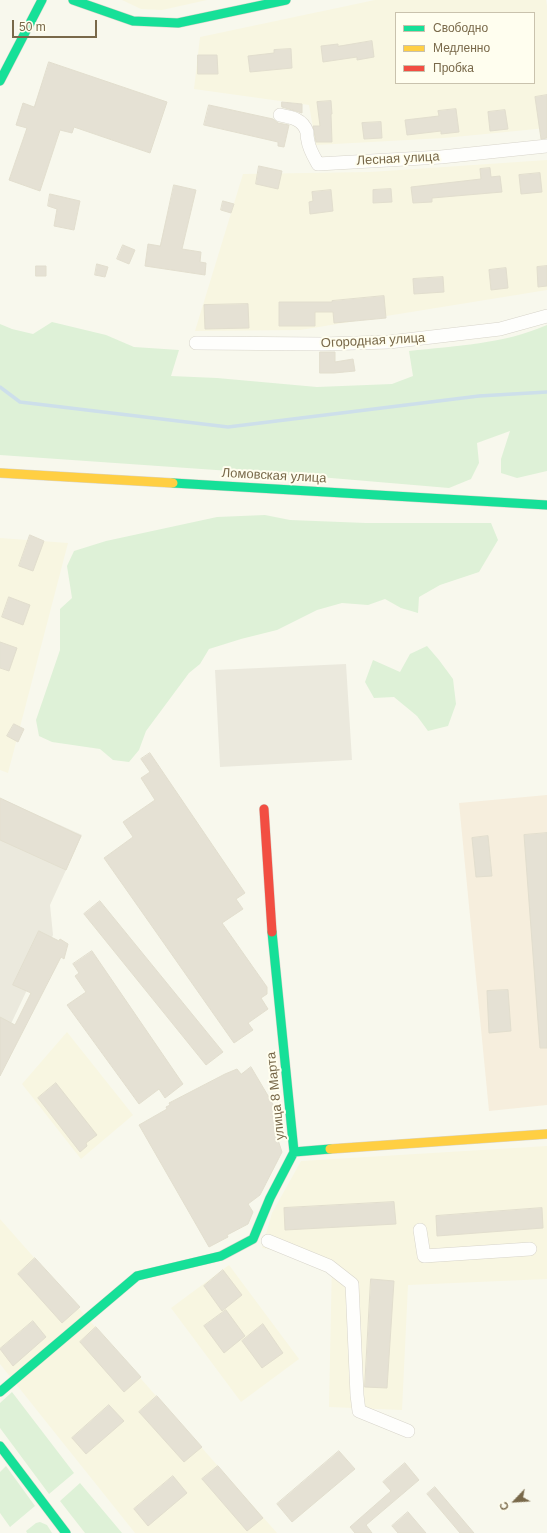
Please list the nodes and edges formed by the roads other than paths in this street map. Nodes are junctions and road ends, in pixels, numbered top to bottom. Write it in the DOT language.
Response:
graph roads {
  1 [pos="42,0"];
  2 [pos="73,0"];
  3 [pos="286,0"];
  4 [pos="0,81"];
  5 [pos="280,115"];
  6 [pos="547,146"];
  7 [pos="547,316"];
  8 [pos="196,343"];
  9 [pos="0,473"];
  10 [pos="547,505"];
  11 [pos="264,809"];
  12 [pos="547,1134"];
  13 [pos="294,1152"];
  14 [pos="420,1230"];
  15 [pos="268,1241"];
  16 [pos="530,1249"];
  17 [pos="0,1392"];
  18 [pos="408,1431"];
  19 [pos="0,1446"];
  20 [pos="66,1533"];
  1 -- 4 [label="street"];
  2 -- 3 [label="street"];
  5 -- 6 [label="street, Лесная улица"];
  7 -- 8 [label="street, Огородная улица"];
  9 -- 10 [label="street, Ломовская улица"];
  11 -- 13 [label="street, улица 8 Марта"];
  12 -- 13 [label="street, улица 8 Марта"];
  13 -- 17 [label="street"];
  14 -- 16 [label="street"];
  15 -- 18 [label="street"];
  19 -- 20 [label="street"];
}
